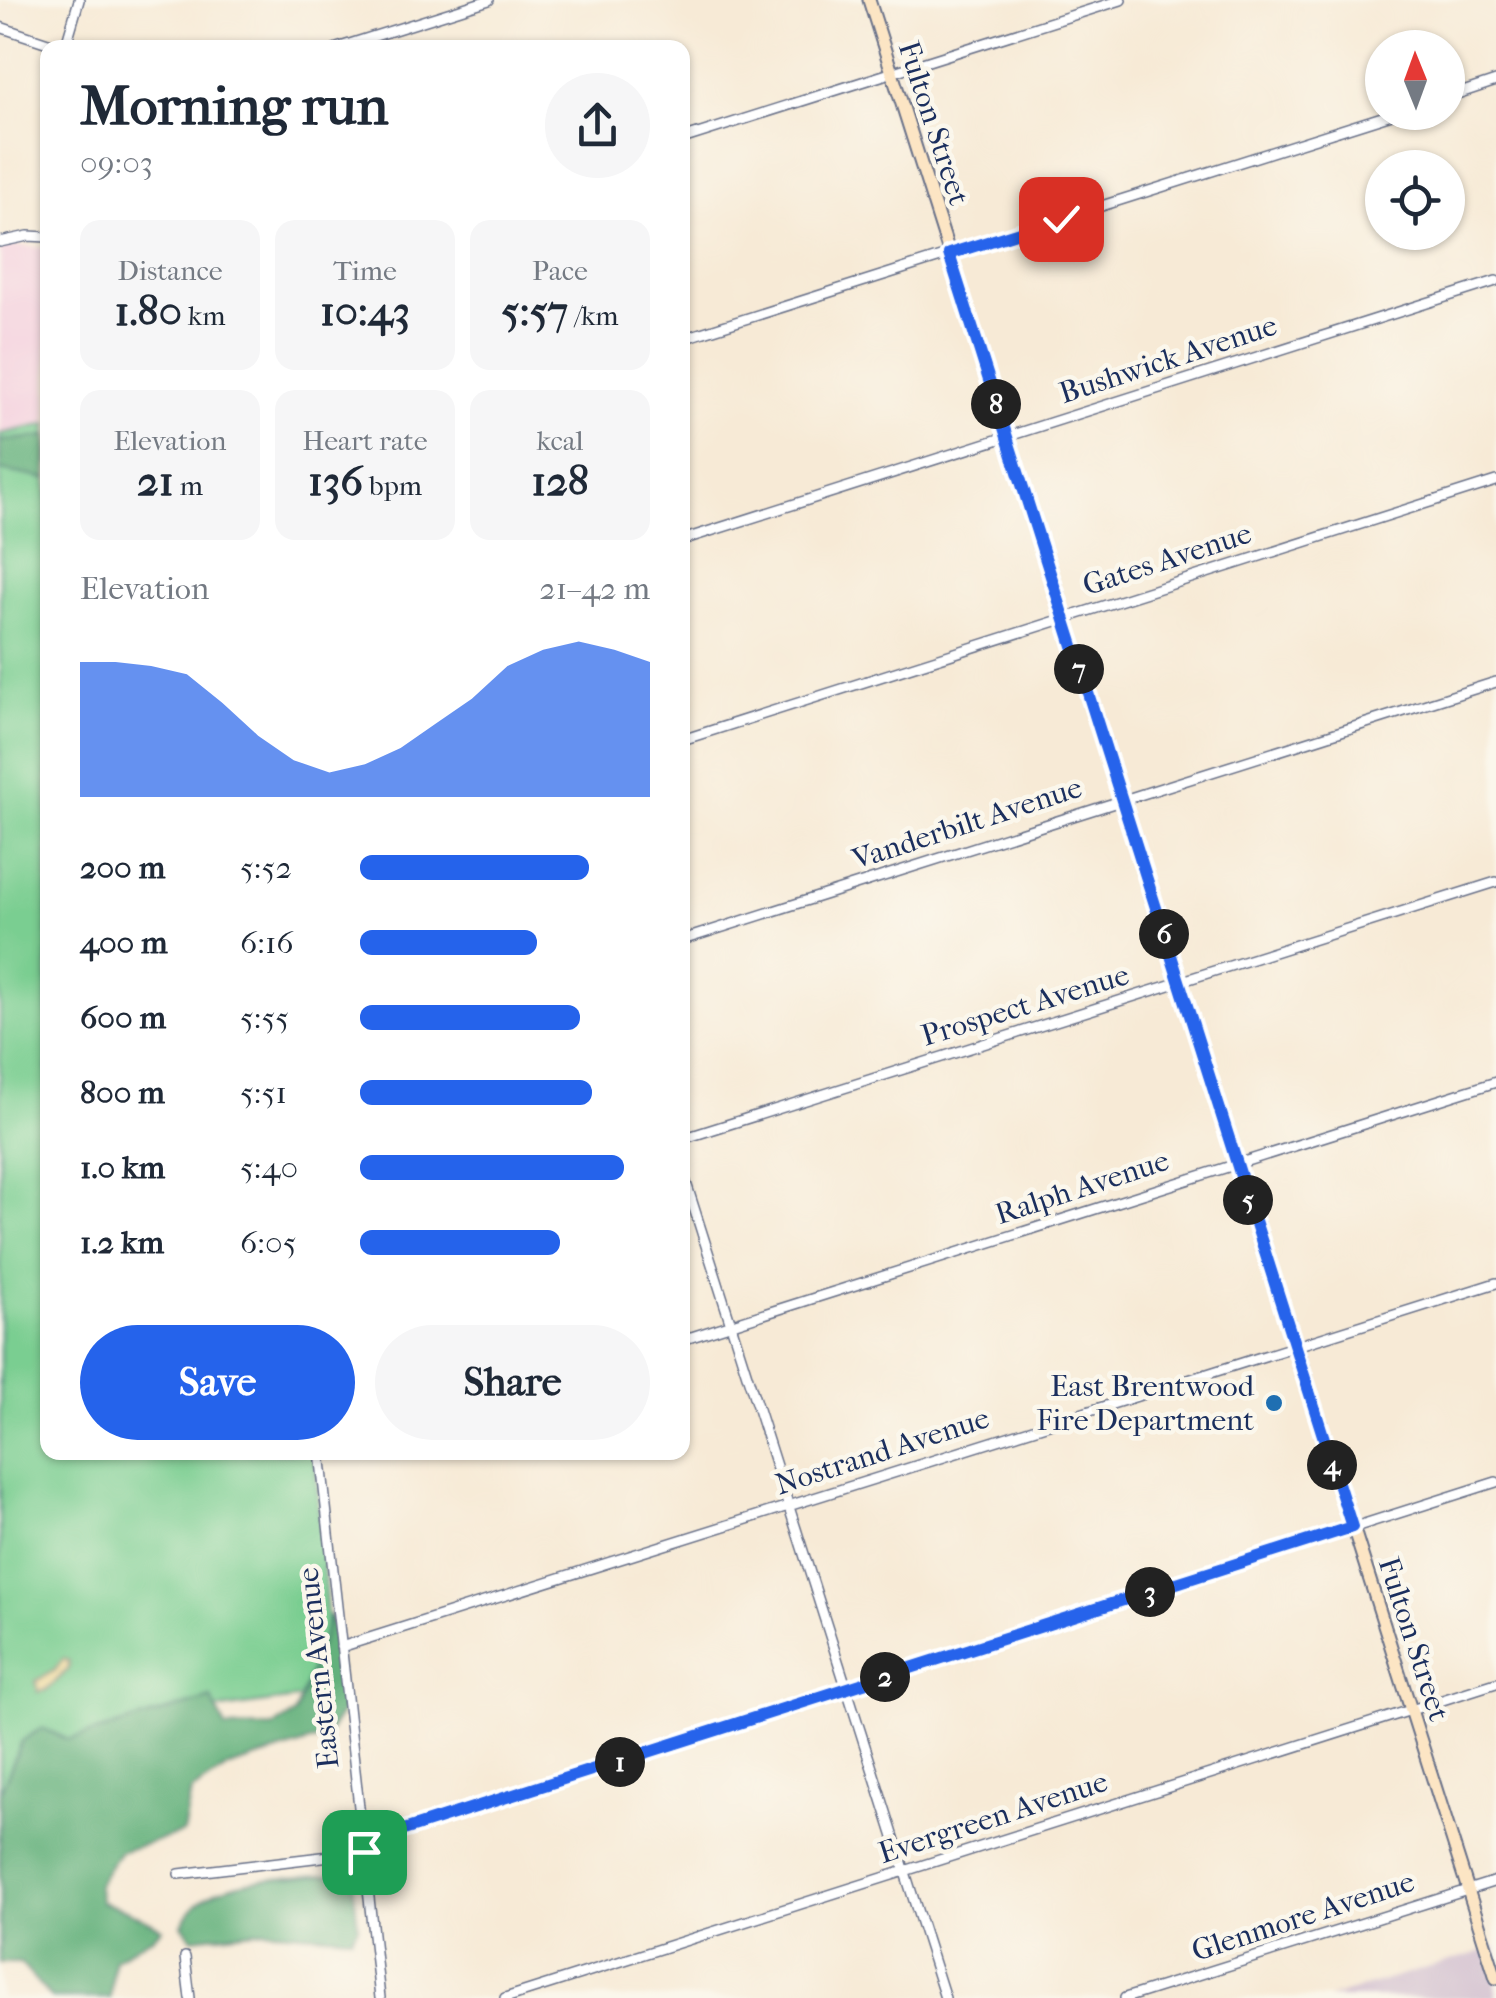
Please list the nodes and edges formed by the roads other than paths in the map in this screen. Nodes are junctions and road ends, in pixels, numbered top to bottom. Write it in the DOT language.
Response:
graph roads {
  1 [pos="79,0"];
  2 [pos="489,0"];
  3 [pos="868,0"];
  4 [pos="1121,0"];
  5 [pos="0,27"];
  6 [pos="40,40"];
  7 [pos="66,40"];
  8 [pos="362,40"];
  9 [pos="892,72"];
  10 [pos="1496,81"];
  11 [pos="1465,91"];
  12 [pos="1365,122"];
  13 [pos="690,136"];
  14 [pos="40,236"];
  15 [pos="0,242"];
  16 [pos="949,254"];
  17 [pos="1496,280"];
  18 [pos="690,336"];
  19 [pos="1007,437"];
  20 [pos="1496,481"];
  21 [pos="690,537"];
  22 [pos="1063,618"];
  23 [pos="1496,682"];
  24 [pos="690,737"];
  25 [pos="1121,800"];
  26 [pos="1496,882"];
  27 [pos="690,937"];
  28 [pos="1179,983"];
  29 [pos="1496,1082"];
  30 [pos="690,1136"];
  31 [pos="1236,1165"];
  32 [pos="690,1195"];
  33 [pos="1496,1283"];
  34 [pos="731,1324"];
  35 [pos="690,1337"];
  36 [pos="1296,1347"];
  37 [pos="323,1460"];
  38 [pos="1496,1482"];
  39 [pos="789,1507"];
  40 [pos="1352,1527"];
  41 [pos="340,1648"];
  42 [pos="1496,1683"];
  43 [pos="847,1689"];
  44 [pos="1410,1710"];
  45 [pos="363,1848"];
  46 [pos="904,1871"];
  47 [pos="179,1874"];
  48 [pos="1496,1881"];
  49 [pos="1468,1890"];
  50 [pos="186,1956"];
  51 [pos="1496,1978"];
  52 [pos="190,1998"];
  53 [pos="380,1998"];
  54 [pos="505,1998"];
  55 [pos="945,1998"];
  56 [pos="1125,1998"];
  1 -- 7 [label="street"];
  2 -- 8 [label="street"];
  3 -- 9 [label="street, Fulton Street"];
  4 -- 9 [label="street"];
  5 -- 6 [label="street"];
  9 -- 13 [label="street"];
  9 -- 16 [label="street, Fulton Street"];
  10 -- 11 [label="street"];
  12 -- 16 [label="street"];
  14 -- 15 [label="street"];
  16 -- 18 [label="street"];
  16 -- 19 [label="street, Fulton Street"];
  17 -- 19 [label="street, Bushwick Avenue"];
  19 -- 21 [label="street, Bushwick Avenue"];
  19 -- 22 [label="street, Fulton Street"];
  20 -- 22 [label="street, Gates Avenue"];
  22 -- 24 [label="street, Gates Avenue"];
  22 -- 25 [label="street, Fulton Street"];
  23 -- 25 [label="street, Vanderbilt Avenue"];
  25 -- 27 [label="street, Vanderbilt Avenue"];
  25 -- 28 [label="street, Fulton Street"];
  26 -- 28 [label="street, Prospect Avenue"];
  28 -- 30 [label="street, Prospect Avenue"];
  28 -- 31 [label="street, Fulton Street"];
  29 -- 31 [label="street, Ralph Avenue"];
  31 -- 34 [label="street, Ralph Avenue"];
  31 -- 36 [label="street, Fulton Street"];
  32 -- 34 [label="street"];
  33 -- 36 [label="street, Nostrand Avenue"];
  34 -- 35 [label="street, Ralph Avenue"];
  34 -- 39 [label="street"];
  36 -- 39 [label="street, Nostrand Avenue"];
  36 -- 40 [label="street, Fulton Street"];
  37 -- 41 [label="street, Eastern Avenue"];
  38 -- 40 [label="street"];
  39 -- 41 [label="street, Nostrand Avenue"];
  39 -- 43 [label="street"];
  40 -- 43 [label="street"];
  40 -- 44 [label="street, Fulton Street"];
  41 -- 45 [label="street, Eastern Avenue"];
  42 -- 44 [label="street, Evergreen Avenue"];
  43 -- 45 [label="street"];
  43 -- 46 [label="street"];
  44 -- 46 [label="street, Evergreen Avenue"];
  44 -- 49 [label="street, Fulton Street"];
  45 -- 47 [label="street"];
  45 -- 53 [label="street, Eastern Avenue"];
  46 -- 54 [label="street, Evergreen Avenue"];
  46 -- 55 [label="street"];
  48 -- 49 [label="street, Glenmore Avenue"];
  49 -- 51 [label="street, Fulton Street"];
  49 -- 56 [label="street, Glenmore Avenue"];
  50 -- 52 [label="street"];
}
